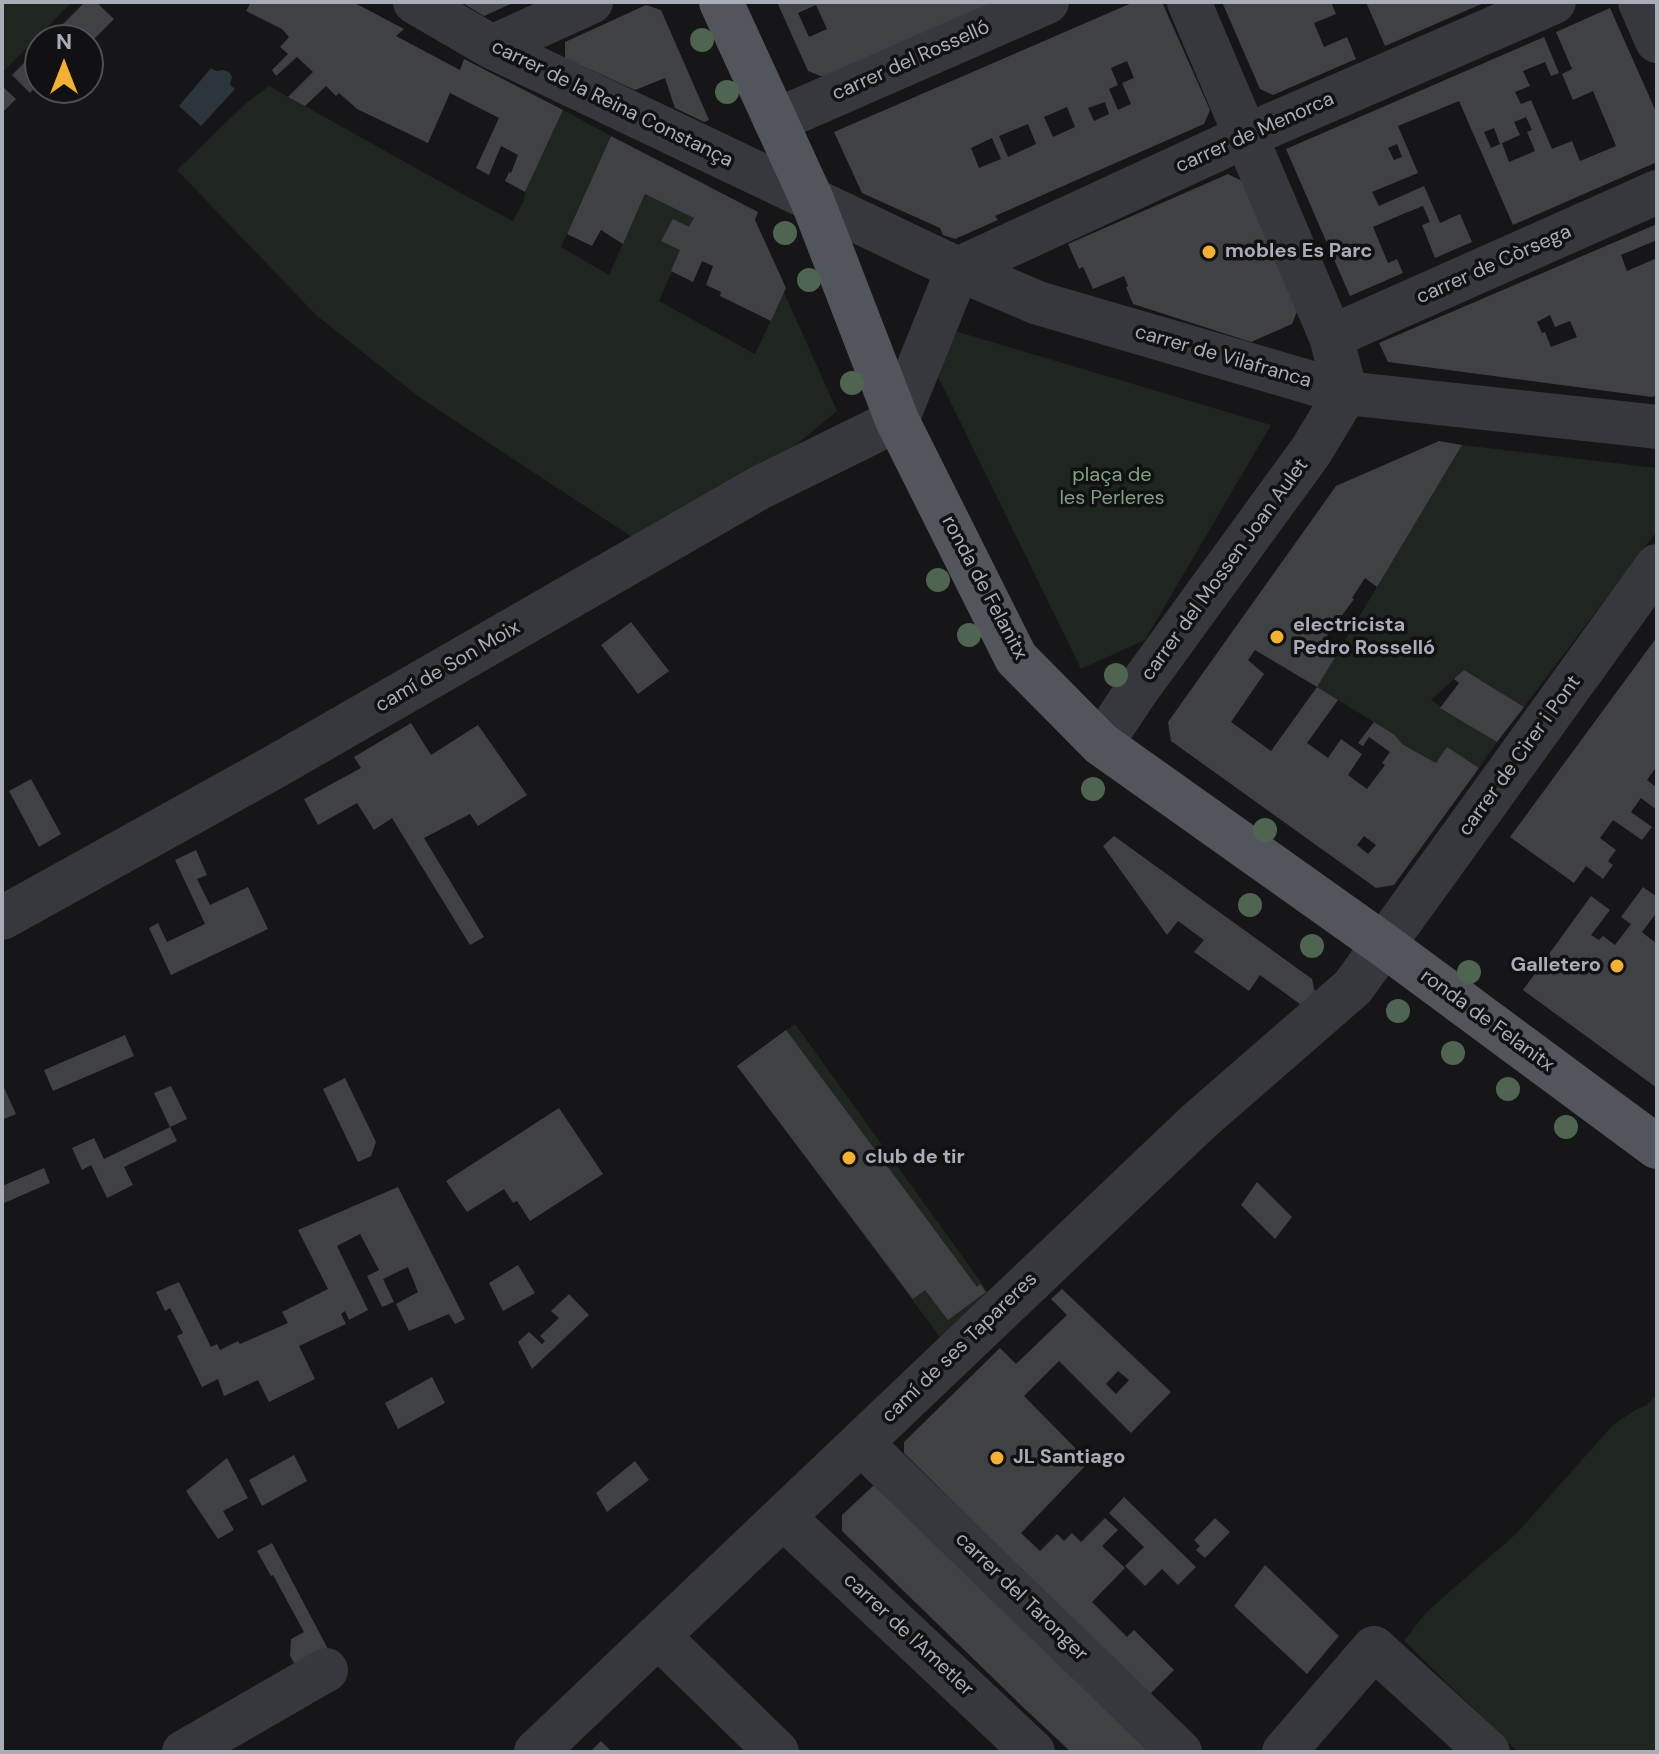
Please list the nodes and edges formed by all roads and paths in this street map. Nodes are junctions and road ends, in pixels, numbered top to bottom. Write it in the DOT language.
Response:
graph roads {
  1 [pos="415,2"];
  2 [pos="591,2"];
  3 [pos="721,2"];
  4 [pos="1047,2"];
  5 [pos="1189,2"];
  6 [pos="1554,2"];
  7 [pos="1640,2"];
  8 [pos="1657,41"];
  9 [pos="492,47"];
  10 [pos="775,121"];
  11 [pos="1246,136"];
  12 [pos="1657,192"];
  13 [pos="812,200"];
  14 [pos="958,269"];
  15 [pos="1331,337"];
  16 [pos="1346,393"];
  17 [pos="897,420"];
  18 [pos="1657,427"];
  19 [pos="1657,566"];
  20 [pos="1101,744"];
  21 [pos="2,918"];
  22 [pos="1384,945"];
  23 [pos="1657,1147"];
  24 [pos="861,1443"];
  25 [pos="783,1517"];
  26 [pos="658,1636"];
  27 [pos="326,1670"];
  28 [pos="184,1752"];
  29 [pos="536,1752"];
  30 [pos="777,1752"];
  31 [pos="1033,1752"];
  32 [pos="1180,1752"];
  33 [pos="1284,1752"];
  34 [pos="1488,1752"];
  1 -- 9 [label="street, carrer de la Reina Constança"];
  2 -- 9 [label="street"];
  3 -- 10 [label="main road, ronda de Felanitx"];
  4 -- 10 [label="street, carrer del Rosselló"];
  5 -- 11 [label="street"];
  6 -- 11 [label="street, carrer de Menorca"];
  7 -- 8 [label="street"];
  9 -- 13 [label="street, carrer de la Reina Constança"];
  10 -- 13 [label="main road, ronda de Felanitx"];
  11 -- 14 [label="street, carrer de Menorca"];
  11 -- 15 [label="street"];
  12 -- 15 [label="street, carrer de Còrsega"];
  13 -- 14 [label="street, carrer de Vilafranca"];
  13 -- 17 [label="main road, ronda de Felanitx"];
  14 -- 16 [label="street, carrer de Vilafranca"];
  14 -- 17 [label="street"];
  15 -- 16 [label="street"];
  16 -- 18 [label="street, carrer de Vilafranca"];
  16 -- 20 [label="street, carrer del Mossen Joan Aulet"];
  17 -- 20 [label="main road, ronda de Felanitx"];
  17 -- 21 [label="street, camí de Son Moix"];
  19 -- 22 [label="street, carrer de Cirer i Pont"];
  20 -- 22 [label="main road, ronda de Felanitx"];
  22 -- 23 [label="main road, ronda de Felanitx"];
  22 -- 24 [label="street, camí de ses Tapareres"];
  24 -- 25 [label="street, camí de ses Tapareres"];
  24 -- 32 [label="street, carrer del Taronger"];
  25 -- 26 [label="street, camí de ses Tapareres"];
  25 -- 31 [label="street, carrer de l'Ametler"];
  26 -- 29 [label="street, camí de ses Tapareres"];
  26 -- 30 [label="street"];
  27 -- 28 [label="street"];
  33 -- 34 [label="street"];
}
